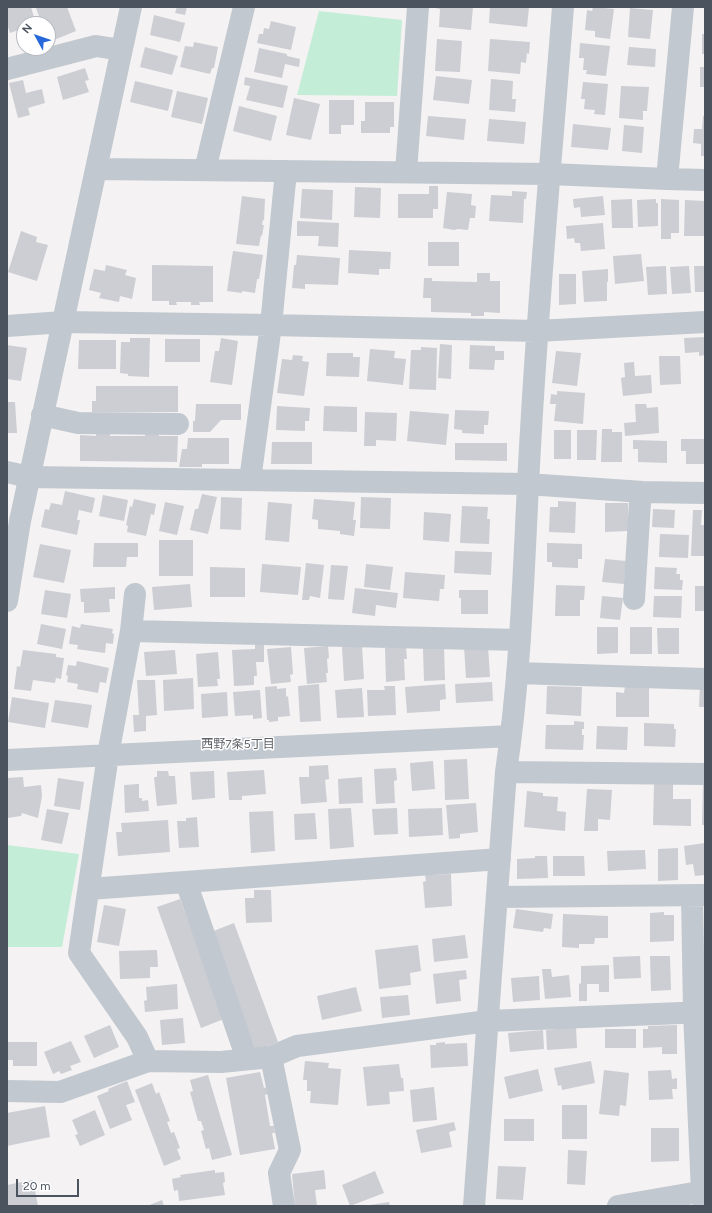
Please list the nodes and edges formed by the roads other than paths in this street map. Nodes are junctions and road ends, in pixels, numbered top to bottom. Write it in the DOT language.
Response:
graph roads {
  1 [pos="131,7"];
  2 [pos="244,7"];
  3 [pos="418,7"];
  4 [pos="563,7"];
  5 [pos="682,7"];
  6 [pos="121,50"];
  7 [pos="7,69"];
  8 [pos="96,169"];
  9 [pos="205,170"];
  10 [pos="286,171"];
  11 [pos="406,172"];
  12 [pos="550,174"];
  13 [pos="668,179"];
  14 [pos="705,180"];
  15 [pos="62,322"];
  16 [pos="705,322"];
  17 [pos="270,325"];
  18 [pos="7,326"];
  19 [pos="537,331"];
  20 [pos="42,416"];
  21 [pos="178,424"];
  22 [pos="7,472"];
  23 [pos="30,477"];
  24 [pos="250,480"];
  25 [pos="527,484"];
  26 [pos="643,492"];
  27 [pos="705,493"];
  28 [pos="136,594"];
  29 [pos="634,599"];
  30 [pos="7,601"];
  31 [pos="131,631"];
  32 [pos="520,640"];
  33 [pos="517,673"];
  34 [pos="705,679"];
  35 [pos="512,736"];
  36 [pos="108,755"];
  37 [pos="7,760"];
  38 [pos="506,772"];
  39 [pos="705,774"];
  40 [pos="500,859"];
  41 [pos="186,882"];
  42 [pos="88,889"];
  43 [pos="698,895"];
  44 [pos="497,897"];
  45 [pos="700,1012"];
  46 [pos="488,1021"];
  47 [pos="271,1057"];
  48 [pos="247,1059"];
  49 [pos="148,1061"];
  50 [pos="7,1091"];
  51 [pos="704,1196"];
  52 [pos="284,1206"];
  53 [pos="474,1206"];
  54 [pos="618,1206"];
  1 -- 6 [label="street"];
  2 -- 9 [label="street"];
  3 -- 11 [label="street"];
  4 -- 12 [label="street"];
  5 -- 13 [label="street"];
  6 -- 7 [label="street"];
  6 -- 8 [label="street"];
  8 -- 9 [label="street"];
  8 -- 15 [label="street"];
  9 -- 10 [label="street"];
  10 -- 11 [label="street"];
  10 -- 17 [label="street"];
  11 -- 12 [label="street"];
  12 -- 13 [label="street"];
  12 -- 19 [label="street"];
  13 -- 14 [label="street"];
  15 -- 17 [label="street"];
  15 -- 18 [label="street"];
  15 -- 20 [label="street"];
  16 -- 19 [label="street"];
  17 -- 19 [label="street"];
  17 -- 24 [label="street"];
  19 -- 25 [label="street"];
  20 -- 21 [label="street"];
  20 -- 23 [label="street"];
  22 -- 23 [label="street"];
  23 -- 24 [label="street"];
  23 -- 30 [label="street"];
  24 -- 25 [label="street"];
  25 -- 26 [label="street"];
  25 -- 32 [label="street"];
  26 -- 27 [label="street"];
  26 -- 29 [label="street"];
  28 -- 31 [label="street"];
  31 -- 32 [label="street"];
  31 -- 36 [label="street"];
  32 -- 33 [label="street"];
  33 -- 34 [label="street"];
  33 -- 35 [label="street"];
  35 -- 36 [label="street"];
  35 -- 38 [label="street"];
  36 -- 37 [label="street"];
  36 -- 42 [label="street"];
  38 -- 39 [label="street"];
  38 -- 40 [label="street"];
  40 -- 41 [label="street"];
  40 -- 44 [label="street"];
  41 -- 42 [label="street"];
  41 -- 48 [label="street"];
  42 -- 49 [label="street"];
  43 -- 44 [label="street"];
  43 -- 45 [label="street"];
  44 -- 46 [label="street"];
  45 -- 46 [label="street"];
  45 -- 51 [label="street"];
  46 -- 47 [label="street"];
  46 -- 53 [label="street"];
  47 -- 48 [label="street"];
  47 -- 52 [label="street"];
  48 -- 49 [label="street"];
  49 -- 50 [label="street"];
  51 -- 54 [label="street"];
}
